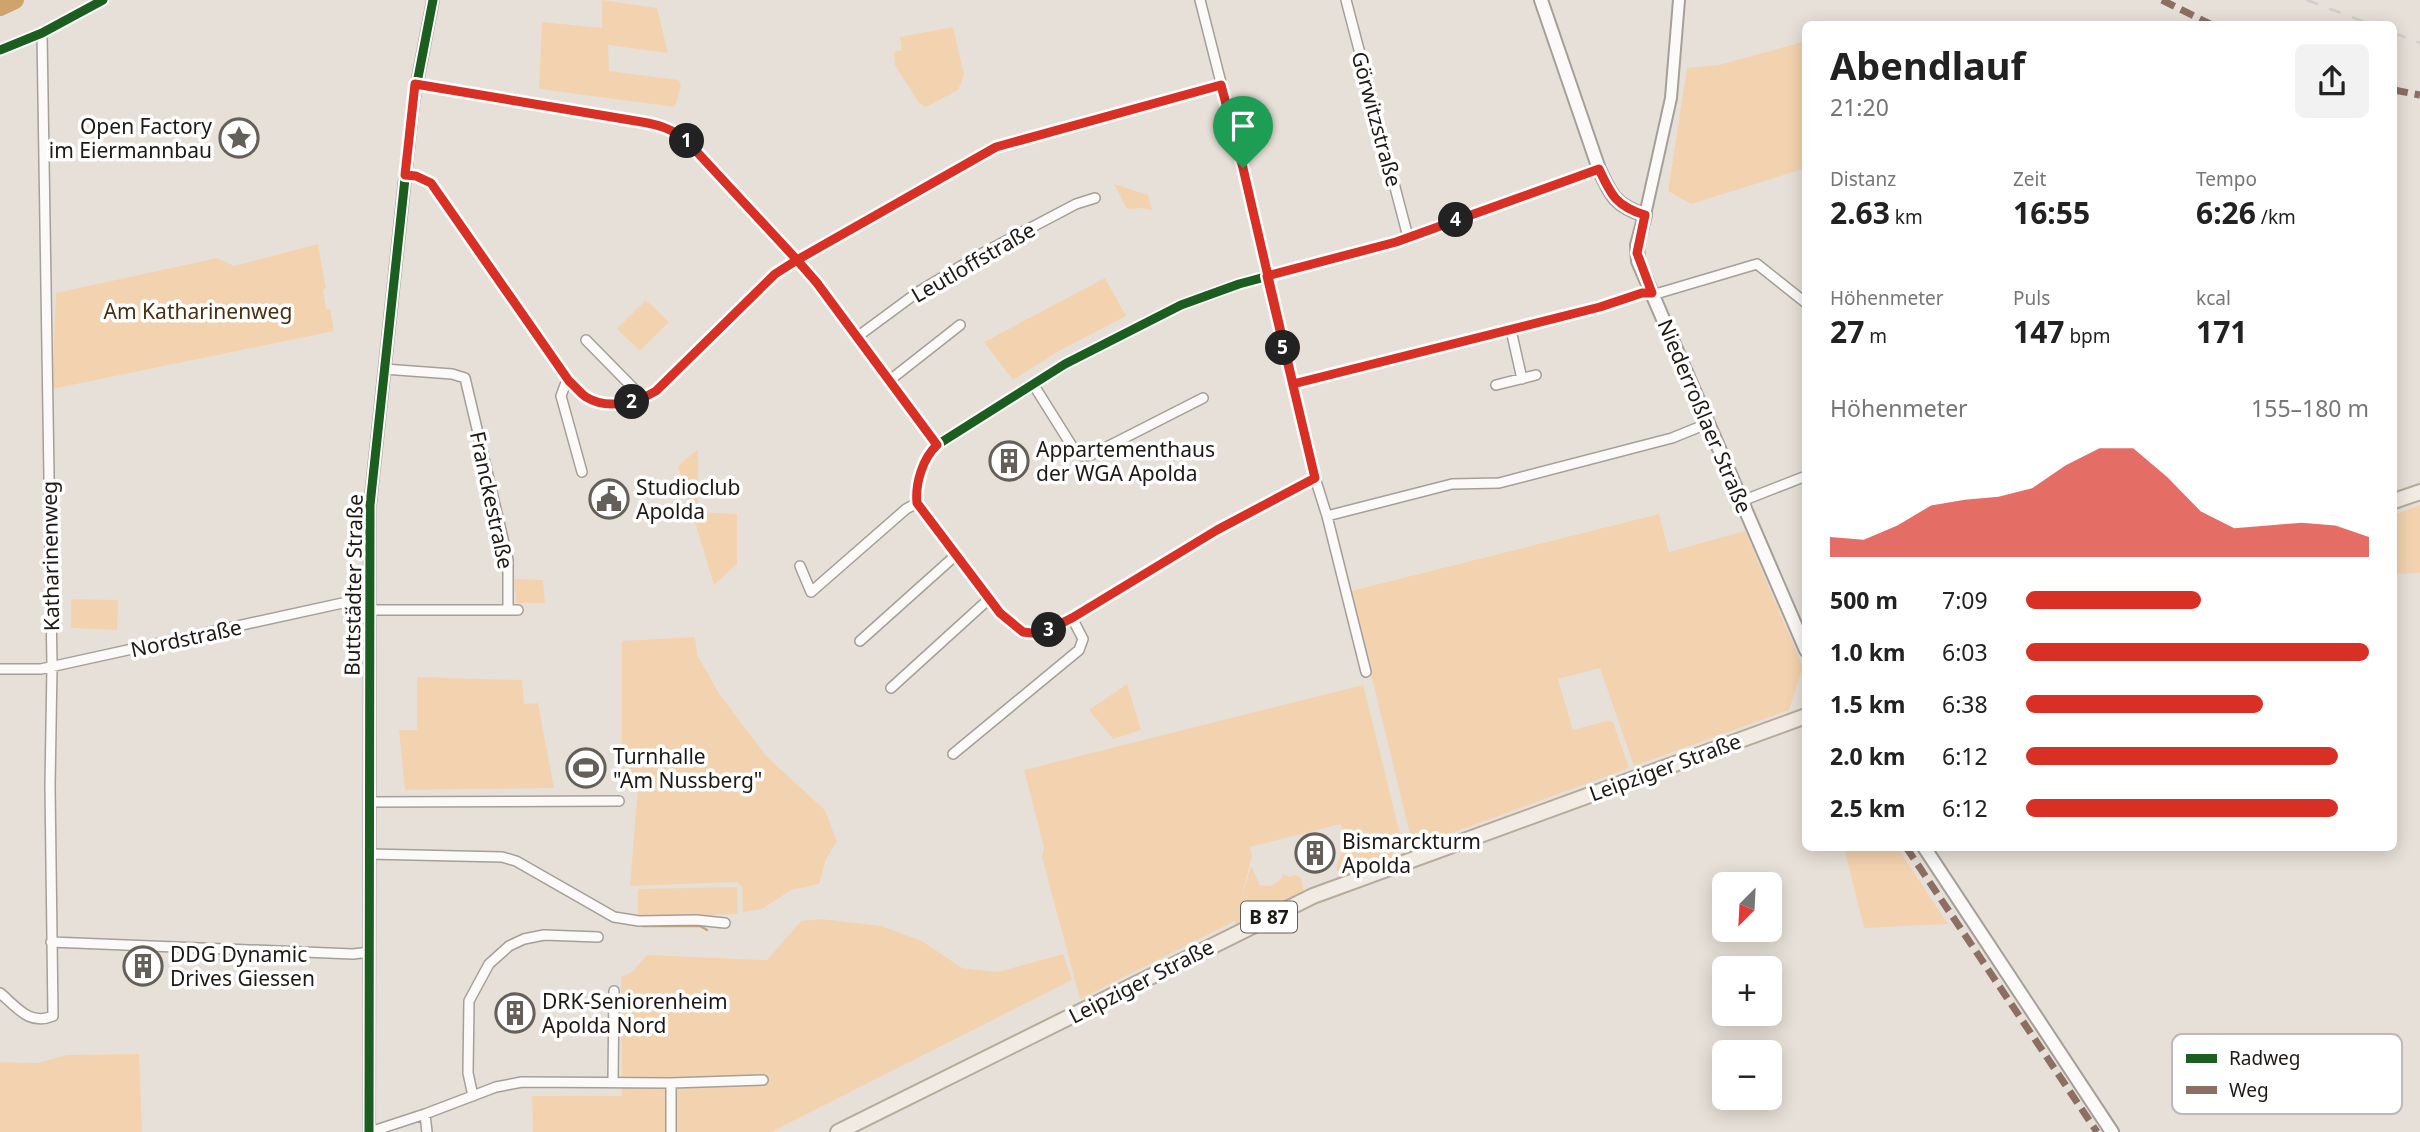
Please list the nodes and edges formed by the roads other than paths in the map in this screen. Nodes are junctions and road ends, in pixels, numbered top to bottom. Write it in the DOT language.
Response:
graph roads {
  1 [pos="103,0"];
  2 [pos="433,0"];
  3 [pos="1200,0"];
  4 [pos="1346,0"];
  5 [pos="1541,0"];
  6 [pos="1679,0"];
  7 [pos="42,33"];
  8 [pos="0,50"];
  9 [pos="415,84"];
  10 [pos="1221,85"];
  11 [pos="1599,169"];
  12 [pos="405,175"];
  13 [pos="1095,198"];
  14 [pos="1645,215"];
  15 [pos="1408,237"];
  16 [pos="797,260"];
  17 [pos="1267,276"];
  18 [pos="1652,293"];
  19 [pos="1802,300"];
  20 [pos="960,325"];
  21 [pos="1511,330"];
  22 [pos="857,337"];
  23 [pos="586,340"];
  24 [pos="384,369"];
  25 [pos="1535,375"];
  26 [pos="1522,379"];
  27 [pos="890,380"];
  28 [pos="569,381"];
  29 [pos="1033,384"];
  30 [pos="1293,384"];
  31 [pos="1496,384"];
  32 [pos="643,398"];
  33 [pos="1203,398"];
  34 [pos="1709,423"];
  35 [pos="937,445"];
  36 [pos="582,472"];
  37 [pos="1315,478"];
  38 [pos="1802,478"];
  39 [pos="2420,492"];
  40 [pos="2397,500"];
  41 [pos="1742,501"];
  42 [pos="917,503"];
  43 [pos="1327,516"];
  44 [pos="956,555"];
  45 [pos="800,566"];
  46 [pos="370,597"];
  47 [pos="989,599"];
  48 [pos="370,610"];
  49 [pos="1072,618"];
  50 [pos="860,641"];
  51 [pos="1802,641"];
  52 [pos="52,666"];
  53 [pos="0,669"];
  54 [pos="1366,672"];
  55 [pos="891,688"];
  56 [pos="1802,717"];
  57 [pos="953,754"];
  58 [pos="619,802"];
  59 [pos="370,803"];
  60 [pos="1927,851"];
  61 [pos="369,854"];
  62 [pos="725,923"];
  63 [pos="598,937"];
  64 [pos="51,942"];
  65 [pos="370,952"];
  66 [pos="614,991"];
  67 [pos="0,993"];
  68 [pos="763,1080"];
  69 [pos="613,1082"];
  70 [pos="671,1083"];
  71 [pos="473,1096"];
  72 [pos="425,1114"];
  73 [pos="370,1132"];
  74 [pos="427,1132"];
  75 [pos="671,1132"];
  76 [pos="838,1132"];
  77 [pos="2112,1132"];
  1 -- 7 [label="street"];
  2 -- 9 [label="street, Buttstädter Straße"];
  3 -- 10 [label="street"];
  4 -- 15 [label="street, Görwitzstraße"];
  5 -- 11 [label="main road"];
  6 -- 14 [label="street"];
  7 -- 8 [label="street"];
  7 -- 52 [label="street, Katharinenweg"];
  9 -- 12 [label="street, Buttstädter Straße"];
  9 -- 16 [label="street"];
  10 -- 16 [label="street"];
  10 -- 17 [label="street"];
  11 -- 14 [label="main road"];
  11 -- 15 [label="street"];
  12 -- 24 [label="street, Buttstädter Straße"];
  12 -- 28 [label="street"];
  13 -- 22 [label="street, Leutloffstraße"];
  14 -- 18 [label="main road, Niederroßlaer Straße"];
  15 -- 17 [label="street"];
  16 -- 22 [label="street"];
  16 -- 32 [label="street"];
  17 -- 29 [label="street"];
  17 -- 30 [label="street"];
  18 -- 19 [label="street"];
  18 -- 21 [label="street"];
  18 -- 34 [label="main road, Niederroßlaer Straße"];
  20 -- 27 [label="street"];
  21 -- 26 [label="street"];
  21 -- 30 [label="street"];
  22 -- 27 [label="street"];
  23 -- 32 [label="street"];
  24 -- 46 [label="street, Buttstädter Straße"];
  24 -- 48 [label="street, Franckestraße"];
  25 -- 26 [label="street"];
  26 -- 31 [label="street"];
  27 -- 35 [label="street"];
  28 -- 32 [label="street"];
  28 -- 36 [label="street"];
  29 -- 33 [label="street"];
  29 -- 35 [label="street"];
  30 -- 37 [label="street"];
  34 -- 41 [label="main road, Niederroßlaer Straße"];
  34 -- 43 [label="street"];
  35 -- 42 [label="street"];
  37 -- 43 [label="street"];
  37 -- 49 [label="street"];
  38 -- 41 [label="street"];
  39 -- 40 [label="main road"];
  41 -- 51 [label="main road, Niederroßlaer Straße"];
  42 -- 44 [label="street"];
  42 -- 45 [label="street"];
  43 -- 54 [label="street"];
  44 -- 47 [label="street"];
  44 -- 50 [label="street"];
  46 -- 48 [label="street, Buttstädter Straße"];
  46 -- 52 [label="street, Nordstraße"];
  47 -- 49 [label="street"];
  47 -- 55 [label="street"];
  48 -- 59 [label="street, Buttstädter Straße"];
  49 -- 57 [label="street"];
  52 -- 53 [label="street, Nordstraße"];
  52 -- 64 [label="street, Katharinenweg"];
  56 -- 76 [label="main road, Leipziger Straße / B 87"];
  58 -- 59 [label="street"];
  59 -- 61 [label="street, Buttstädter Straße"];
  60 -- 77 [label="main road"];
  61 -- 62 [label="street"];
  61 -- 65 [label="street, Buttstädter Straße"];
  63 -- 71 [label="street"];
  64 -- 65 [label="street"];
  64 -- 67 [label="street, Katharinenweg"];
  65 -- 73 [label="street, Buttstädter Straße"];
  66 -- 69 [label="street"];
  68 -- 70 [label="street"];
  69 -- 70 [label="street"];
  69 -- 71 [label="street"];
  70 -- 75 [label="street"];
  71 -- 72 [label="street"];
  72 -- 73 [label="street"];
  72 -- 74 [label="street"];
}
